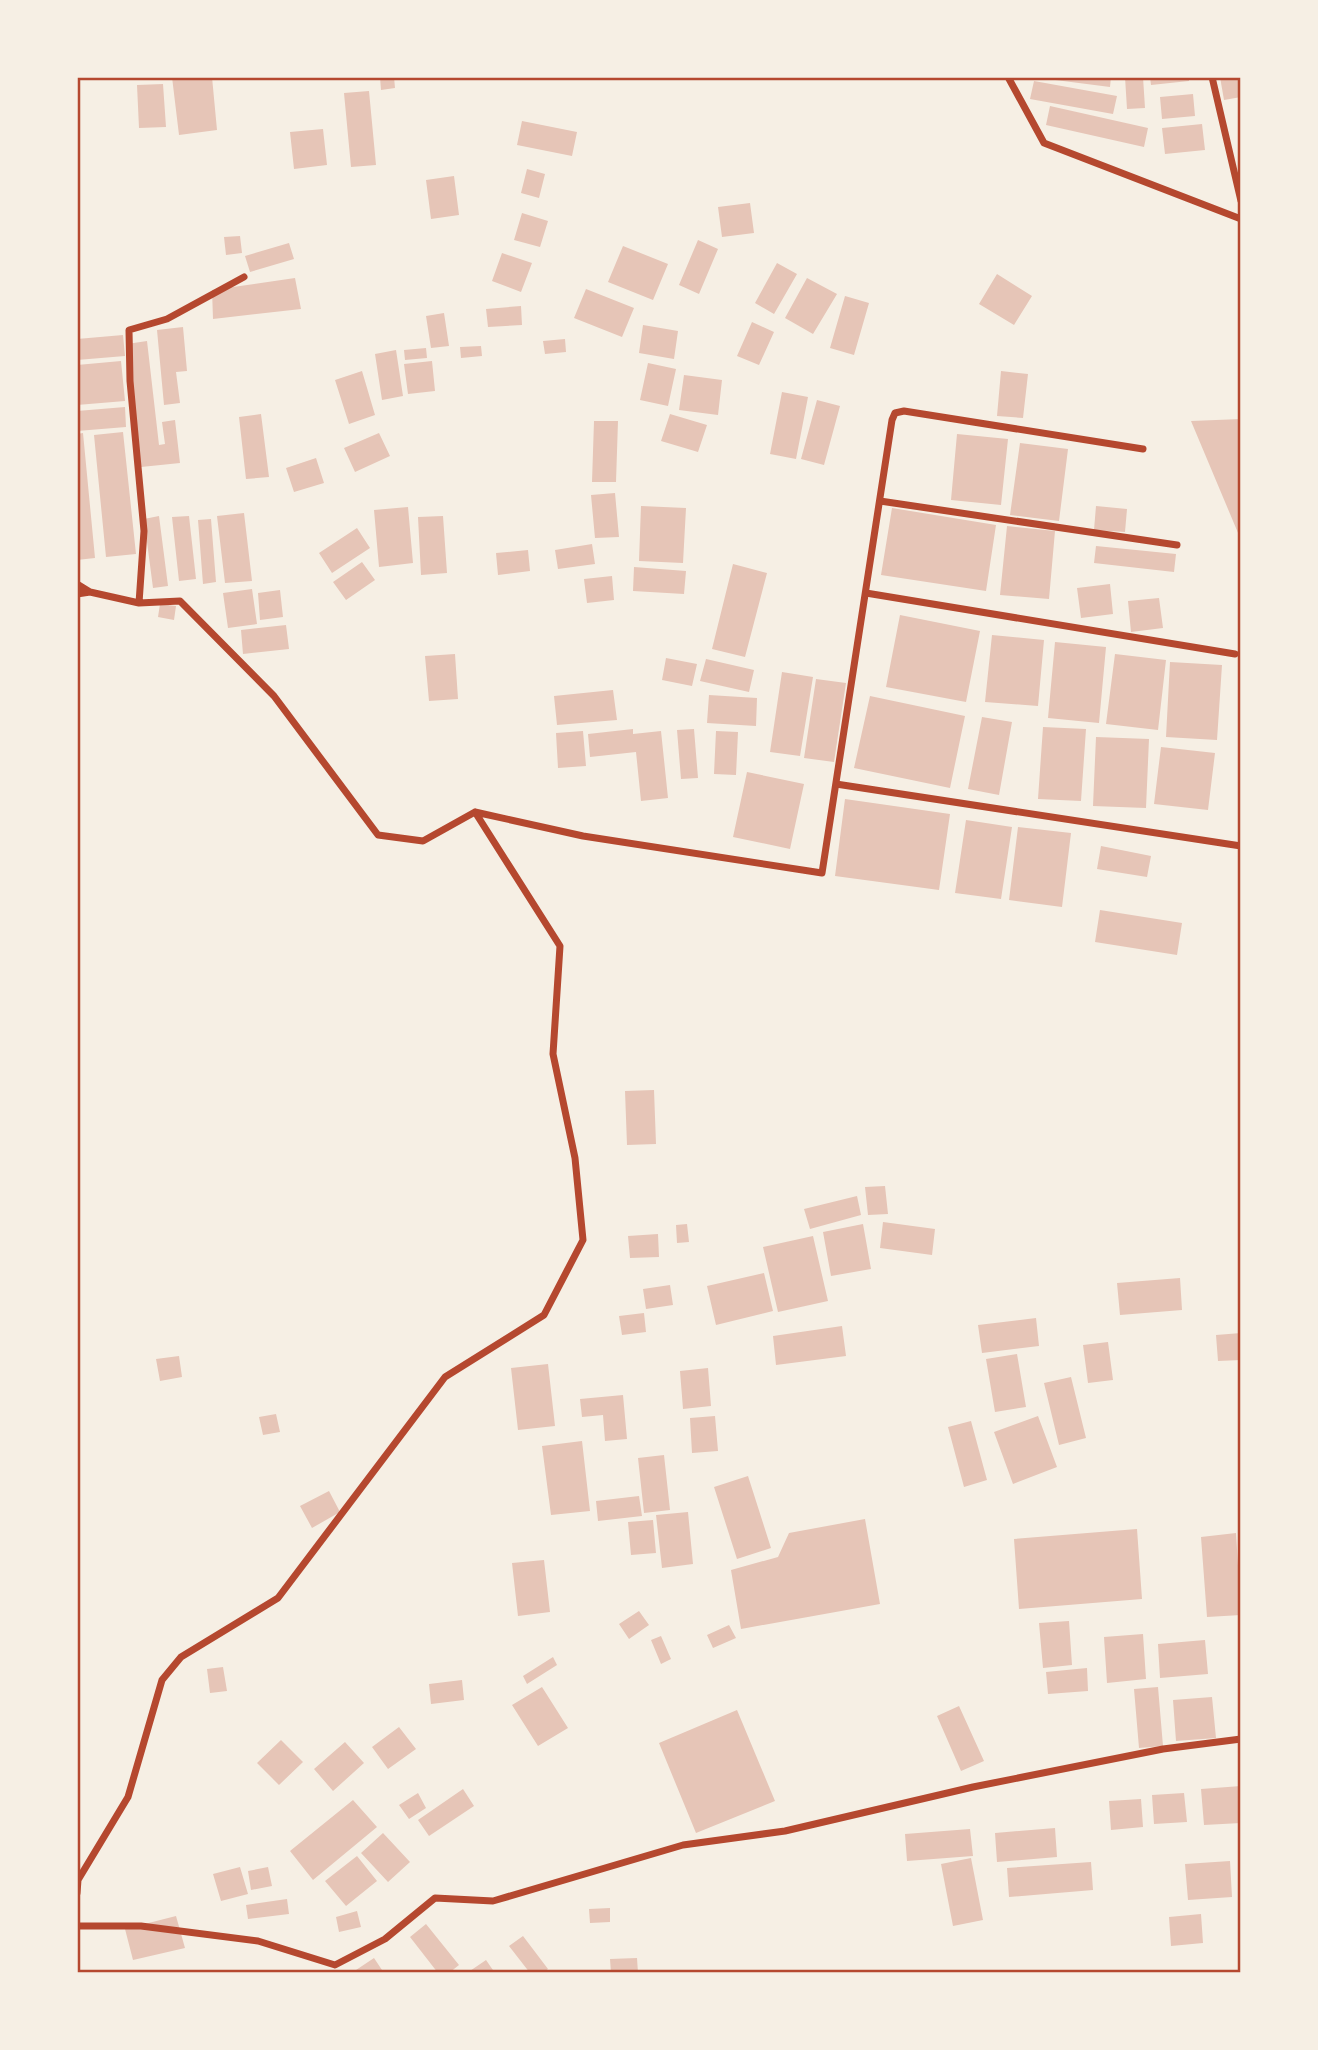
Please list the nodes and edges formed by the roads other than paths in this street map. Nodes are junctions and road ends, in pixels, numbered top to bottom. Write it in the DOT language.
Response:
graph roads {
  1 [pos="1008,77"];
  2 [pos="1212,77"];
  3 [pos="1241,201"];
  4 [pos="1241,219"];
  5 [pos="244,277"];
  6 [pos="1143,449"];
  7 [pos="880,501"];
  8 [pos="1177,545"];
  9 [pos="77,584"];
  10 [pos="90,592"];
  11 [pos="866,593"];
  12 [pos="77,594"];
  13 [pos="139,603"];
  14 [pos="1235,654"];
  15 [pos="836,784"];
  16 [pos="475,812"];
  17 [pos="1241,846"];
  18 [pos="1241,1740"];
  19 [pos="77,1894"];
  20 [pos="77,1926"];
  21 [pos="335,1965"];
  22 [pos="340,1973"];
  1 -- 4 [label="street"];
  2 -- 3 [label="street"];
  5 -- 13 [label="street"];
  6 -- 7 [label="street"];
  7 -- 8 [label="street"];
  7 -- 11 [label="street"];
  9 -- 10 [label="street"];
  10 -- 12 [label="street"];
  10 -- 13 [label="street"];
  11 -- 14 [label="street"];
  11 -- 15 [label="street"];
  13 -- 16 [label="street"];
  15 -- 16 [label="street"];
  15 -- 17 [label="street"];
  16 -- 19 [label="street"];
  18 -- 21 [label="street"];
  20 -- 21 [label="street"];
  21 -- 22 [label="street"];
}
